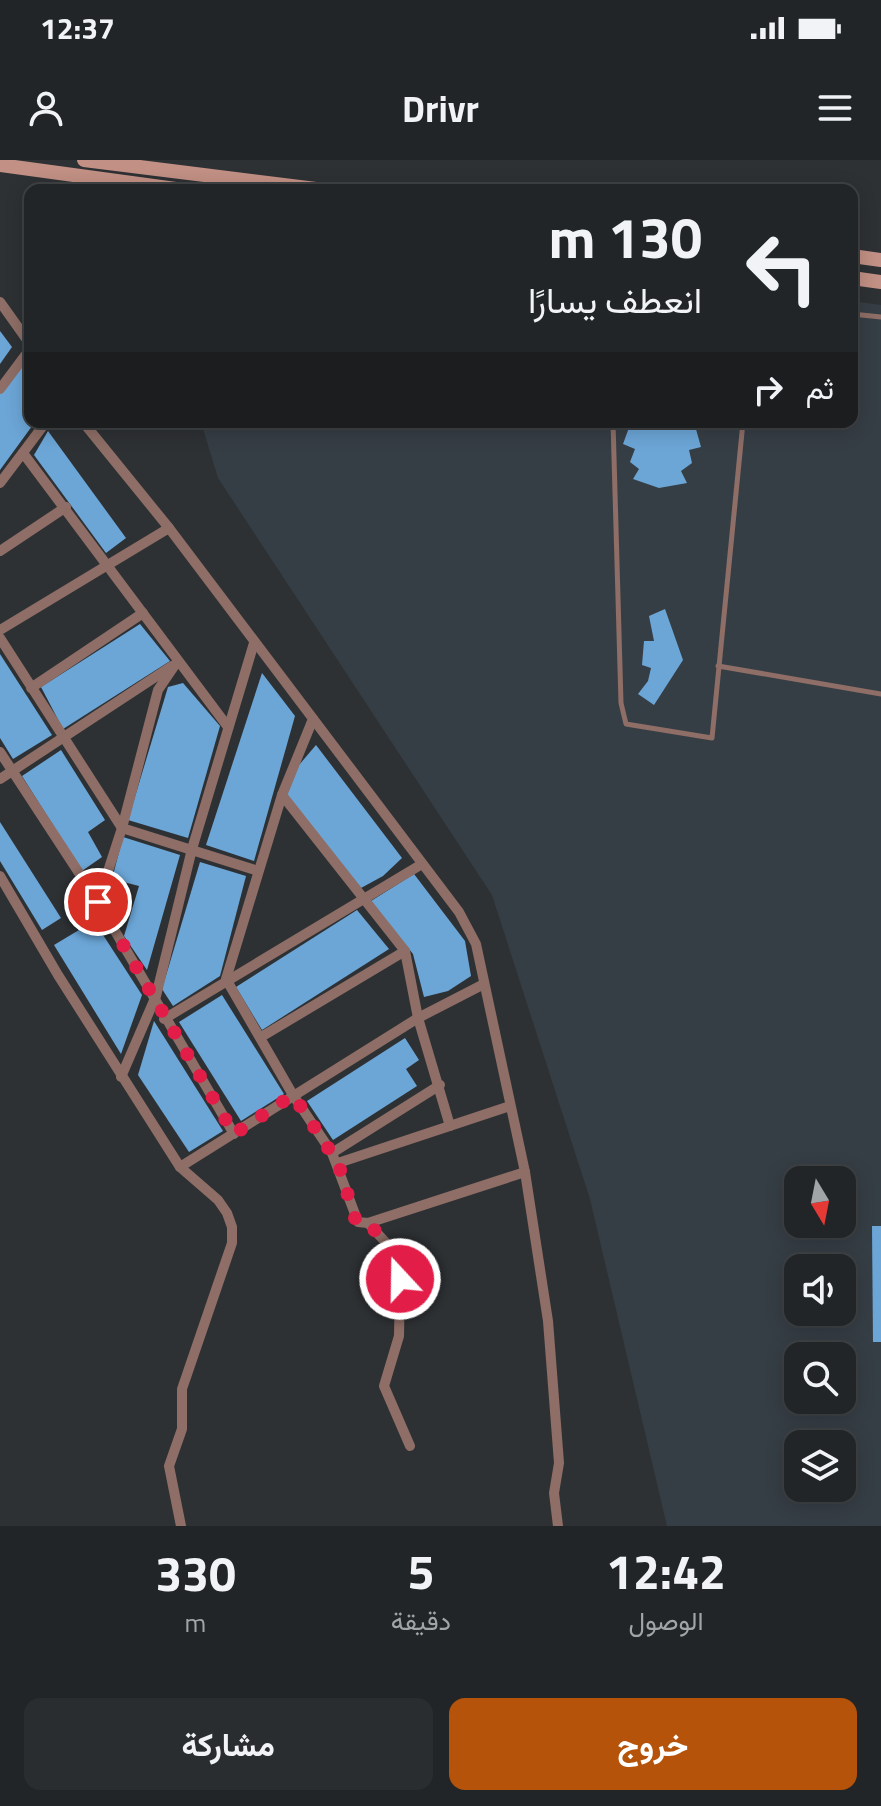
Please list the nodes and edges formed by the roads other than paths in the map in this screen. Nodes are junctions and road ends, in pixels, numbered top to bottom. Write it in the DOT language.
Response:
graph roads {
  1 [pos="84,160"];
  2 [pos="0,165"];
  3 [pos="139,184"];
  4 [pos="276,184"];
  5 [pos="858,257"];
  6 [pos="881,260"];
  7 [pos="858,279"];
  8 [pos="881,282"];
  9 [pos="0,302"];
  10 [pos="858,315"];
  11 [pos="881,317"];
  12 [pos="24,338"];
  13 [pos="24,355"];
  14 [pos="0,389"];
  15 [pos="42,428"];
  16 [pos="88,428"];
  17 [pos="613,428"];
  18 [pos="742,428"];
  19 [pos="23,453"];
  20 [pos="0,483"];
  21 [pos="66,507"];
  22 [pos="169,528"];
  23 [pos="0,551"];
  24 [pos="107,565"];
  25 [pos="143,613"];
  26 [pos="0,630"];
  27 [pos="0,638"];
  28 [pos="254,643"];
  29 [pos="177,662"];
  30 [pos="718,666"];
  31 [pos="31,688"];
  32 [pos="881,694"];
  33 [pos="313,719"];
  34 [pos="228,727"];
  35 [pos="64,740"];
  36 [pos="0,752"];
  37 [pos="11,772"];
  38 [pos="0,779"];
  39 [pos="282,795"];
  40 [pos="122,828"];
  41 [pos="192,849"];
  42 [pos="422,864"];
  43 [pos="258,871"];
  44 [pos="0,876"];
  45 [pos="365,898"];
  46 [pos="98,902"];
  47 [pos="405,951"];
  48 [pos="226,979"];
  49 [pos="484,984"];
  50 [pos="156,996"];
  51 [pos="418,1018"];
  52 [pos="164,1019"];
  53 [pos="261,1037"];
  54 [pos="121,1077"];
  55 [pos="440,1085"];
  56 [pos="293,1095"];
  57 [pos="510,1106"];
  58 [pos="450,1126"];
  59 [pos="234,1134"];
  60 [pos="332,1153"];
  61 [pos="338,1163"];
  62 [pos="180,1167"];
  63 [pos="525,1172"];
  64 [pos="368,1223"];
  65 [pos="410,1446"];
  66 [pos="181,1526"];
  67 [pos="558,1526"];
  1 -- 4 [label="main road"];
  2 -- 3 [label="main road"];
  5 -- 6 [label="main road"];
  7 -- 8 [label="main road"];
  9 -- 12 [label="street"];
  10 -- 11 [label="lane"];
  13 -- 14 [label="street"];
  15 -- 19 [label="street"];
  16 -- 22 [label="street"];
  17 -- 30 [label="lane"];
  18 -- 30 [label="lane"];
  19 -- 20 [label="street"];
  19 -- 21 [label="street"];
  21 -- 23 [label="street"];
  21 -- 24 [label="street"];
  22 -- 24 [label="street"];
  22 -- 28 [label="street"];
  24 -- 25 [label="street"];
  24 -- 26 [label="street"];
  25 -- 29 [label="street"];
  25 -- 31 [label="street"];
  27 -- 31 [label="street"];
  28 -- 33 [label="street"];
  28 -- 34 [label="street"];
  29 -- 34 [label="street"];
  29 -- 35 [label="street"];
  29 -- 40 [label="street"];
  30 -- 32 [label="lane"];
  31 -- 35 [label="street"];
  33 -- 39 [label="street"];
  33 -- 42 [label="street"];
  34 -- 41 [label="street"];
  35 -- 37 [label="street"];
  35 -- 40 [label="street"];
  36 -- 37 [label="street"];
  37 -- 38 [label="street"];
  37 -- 46 [label="street"];
  39 -- 43 [label="street"];
  39 -- 45 [label="street"];
  40 -- 41 [label="street"];
  40 -- 46 [label="street"];
  41 -- 43 [label="street"];
  41 -- 50 [label="street"];
  42 -- 45 [label="street"];
  42 -- 49 [label="street"];
  43 -- 48 [label="street"];
  44 -- 54 [label="street"];
  45 -- 47 [label="street"];
  45 -- 48 [label="street"];
  46 -- 50 [label="street"];
  47 -- 51 [label="street"];
  47 -- 53 [label="street"];
  48 -- 52 [label="street"];
  48 -- 53 [label="street"];
  49 -- 51 [label="street"];
  49 -- 57 [label="street"];
  50 -- 52 [label="street"];
  50 -- 54 [label="street"];
  51 -- 55 [label="street"];
  51 -- 56 [label="street"];
  52 -- 59 [label="street"];
  53 -- 56 [label="street"];
  54 -- 62 [label="street"];
  55 -- 58 [label="street"];
  55 -- 60 [label="street"];
  56 -- 59 [label="street"];
  56 -- 60 [label="street"];
  57 -- 58 [label="street"];
  57 -- 63 [label="street"];
  58 -- 61 [label="street"];
  59 -- 62 [label="street"];
  60 -- 61 [label="street"];
  61 -- 64 [label="street"];
  62 -- 66 [label="street"];
  63 -- 64 [label="street"];
  63 -- 67 [label="street"];
  64 -- 65 [label="street"];
}
